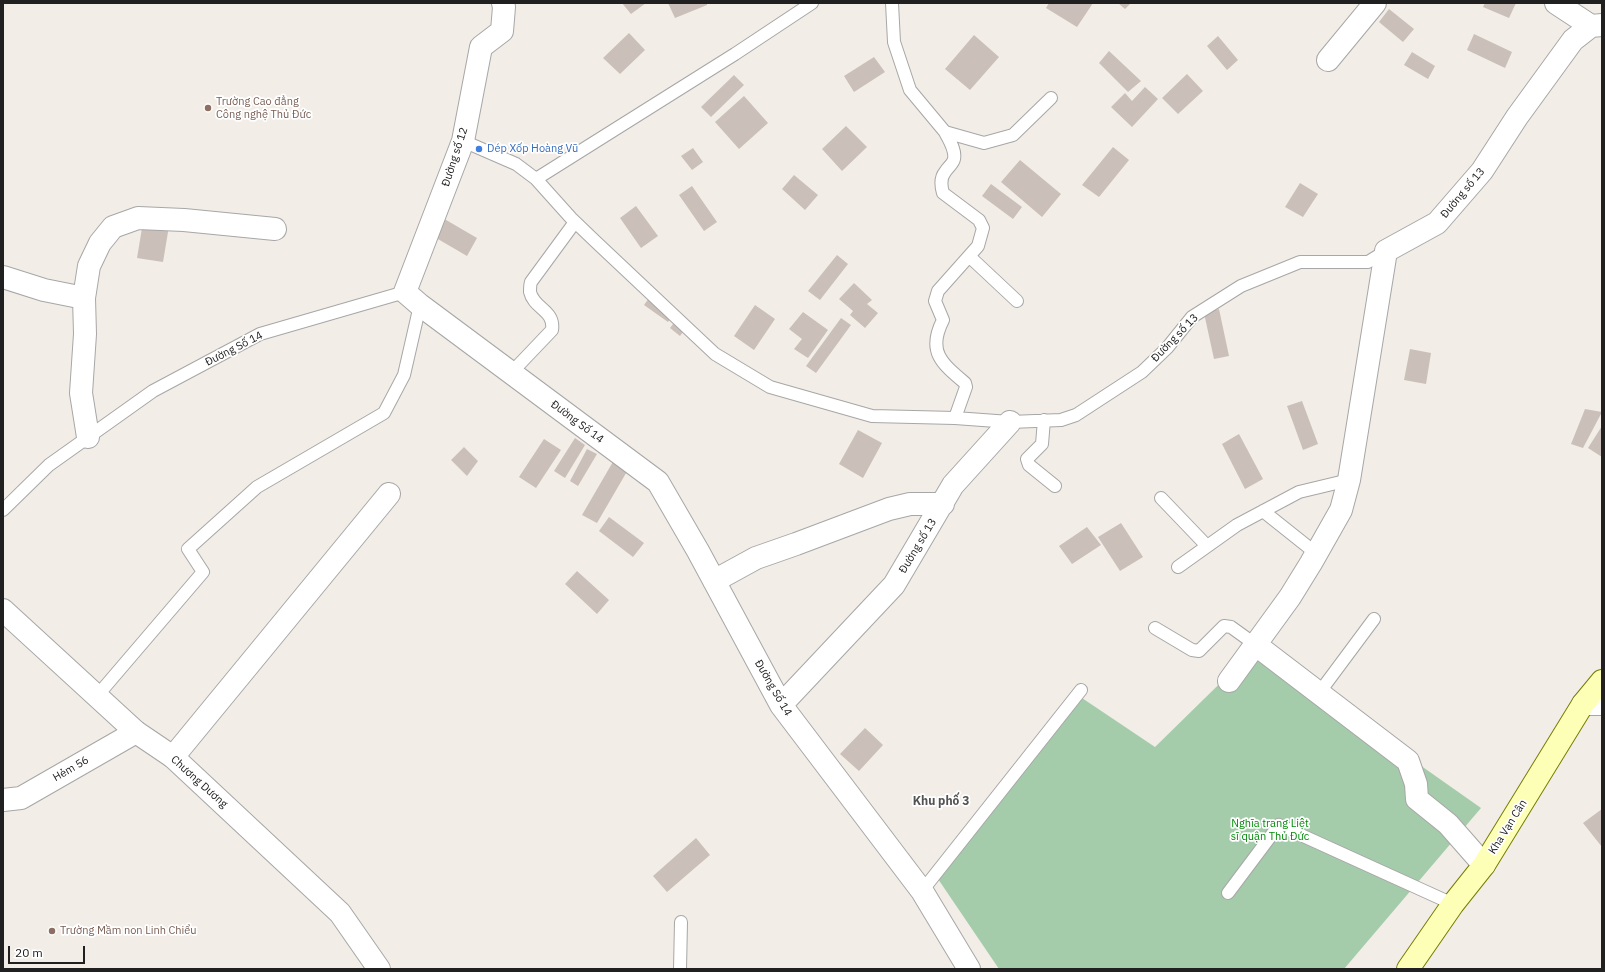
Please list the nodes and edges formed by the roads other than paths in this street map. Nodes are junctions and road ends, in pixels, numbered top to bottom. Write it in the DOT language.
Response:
graph roads {
  1 [pos="503,3"];
  2 [pos="812,3"];
  3 [pos="892,3"];
  4 [pos="1375,3"];
  5 [pos="1556,3"];
  6 [pos="1597,25"];
  7 [pos="1328,60"];
  8 [pos="1051,98"];
  9 [pos="945,132"];
  10 [pos="463,141"];
  11 [pos="536,178"];
  12 [pos="575,222"];
  13 [pos="275,229"];
  14 [pos="1386,251"];
  15 [pos="970,257"];
  16 [pos="3,277"];
  17 [pos="84,298"];
  18 [pos="413,299"];
  19 [pos="1017,301"];
  20 [pos="510,372"];
  21 [pos="955,418"];
  22 [pos="1044,420"];
  23 [pos="1010,422"];
  24 [pos="88,437"];
  25 [pos="1349,480"];
  26 [pos="1055,486"];
  27 [pos="389,494"];
  28 [pos="1161,498"];
  29 [pos="943,504"];
  30 [pos="3,510"];
  31 [pos="1263,511"];
  32 [pos="1208,546"];
  33 [pos="1317,554"];
  34 [pos="1178,567"];
  35 [pos="714,581"];
  36 [pos="3,610"];
  37 [pos="1374,619"];
  38 [pos="1155,628"];
  39 [pos="1256,645"];
  40 [pos="1229,681"];
  41 [pos="1602,681"];
  42 [pos="1081,690"];
  43 [pos="1319,693"];
  44 [pos="97,696"];
  45 [pos="1593,704"];
  46 [pos="781,705"];
  47 [pos="136,732"];
  48 [pos="173,757"];
  49 [pos="3,800"];
  50 [pos="1484,865"];
  51 [pos="922,892"];
  52 [pos="1228,893"];
  53 [pos="1453,904"];
  54 [pos="681,922"];
  55 [pos="1414,967"];
  56 [pos="966,968"];
  57 [pos="379,969"];
  58 [pos="680,969"];
  1 -- 10 [label="street, Đường số 12"];
  2 -- 11 [label="lane"];
  3 -- 9 [label="lane"];
  4 -- 7 [label="street"];
  5 -- 6 [label="street"];
  6 -- 14 [label="street, Đường số 13"];
  8 -- 9 [label="lane"];
  9 -- 15 [label="lane"];
  10 -- 11 [label="lane"];
  10 -- 18 [label="street, Đường số 12"];
  11 -- 12 [label="lane"];
  12 -- 20 [label="lane"];
  12 -- 21 [label="lane"];
  13 -- 17 [label="street"];
  14 -- 22 [label="lane, Đường số 13"];
  14 -- 25 [label="street"];
  15 -- 19 [label="lane"];
  15 -- 21 [label="lane"];
  16 -- 17 [label="street"];
  17 -- 24 [label="street"];
  18 -- 20 [label="street, Đường Số 14"];
  18 -- 24 [label="lane, Đường Số 14"];
  18 -- 44 [label="lane"];
  20 -- 35 [label="street, Đường Số 14"];
  21 -- 23 [label="lane"];
  22 -- 23 [label="lane, Đường số 13"];
  22 -- 26 [label="lane"];
  23 -- 29 [label="street, Đường số 13"];
  24 -- 30 [label="lane, Đường Số 14"];
  25 -- 31 [label="lane"];
  25 -- 33 [label="street"];
  27 -- 48 [label="street"];
  28 -- 32 [label="lane"];
  29 -- 35 [label="street"];
  29 -- 46 [label="street, Đường số 13"];
  31 -- 32 [label="lane"];
  31 -- 33 [label="lane"];
  32 -- 34 [label="lane"];
  33 -- 39 [label="street"];
  35 -- 46 [label="street, Đường Số 14"];
  36 -- 44 [label="street, Chương Dương"];
  37 -- 43 [label="lane"];
  38 -- 39 [label="lane"];
  39 -- 40 [label="street"];
  39 -- 43 [label="street"];
  41 -- 45 [label="main road, Kha Vạn Cân"];
  42 -- 51 [label="lane"];
  43 -- 50 [label="street"];
  44 -- 47 [label="street, Chương Dương"];
  45 -- 50 [label="main road, Kha Vạn Cân"];
  46 -- 51 [label="street, Đường Số 14"];
  47 -- 48 [label="street, Chương Dương"];
  47 -- 49 [label="street, Hẻm 56"];
  48 -- 57 [label="street, Chương Dương"];
  50 -- 53 [label="main road, Kha Vạn Cân"];
  51 -- 56 [label="street, Đường Số 14"];
  52 -- 53 [label="lane"];
  53 -- 55 [label="main road, Kha Vạn Cân"];
  54 -- 58 [label="lane"];
}
